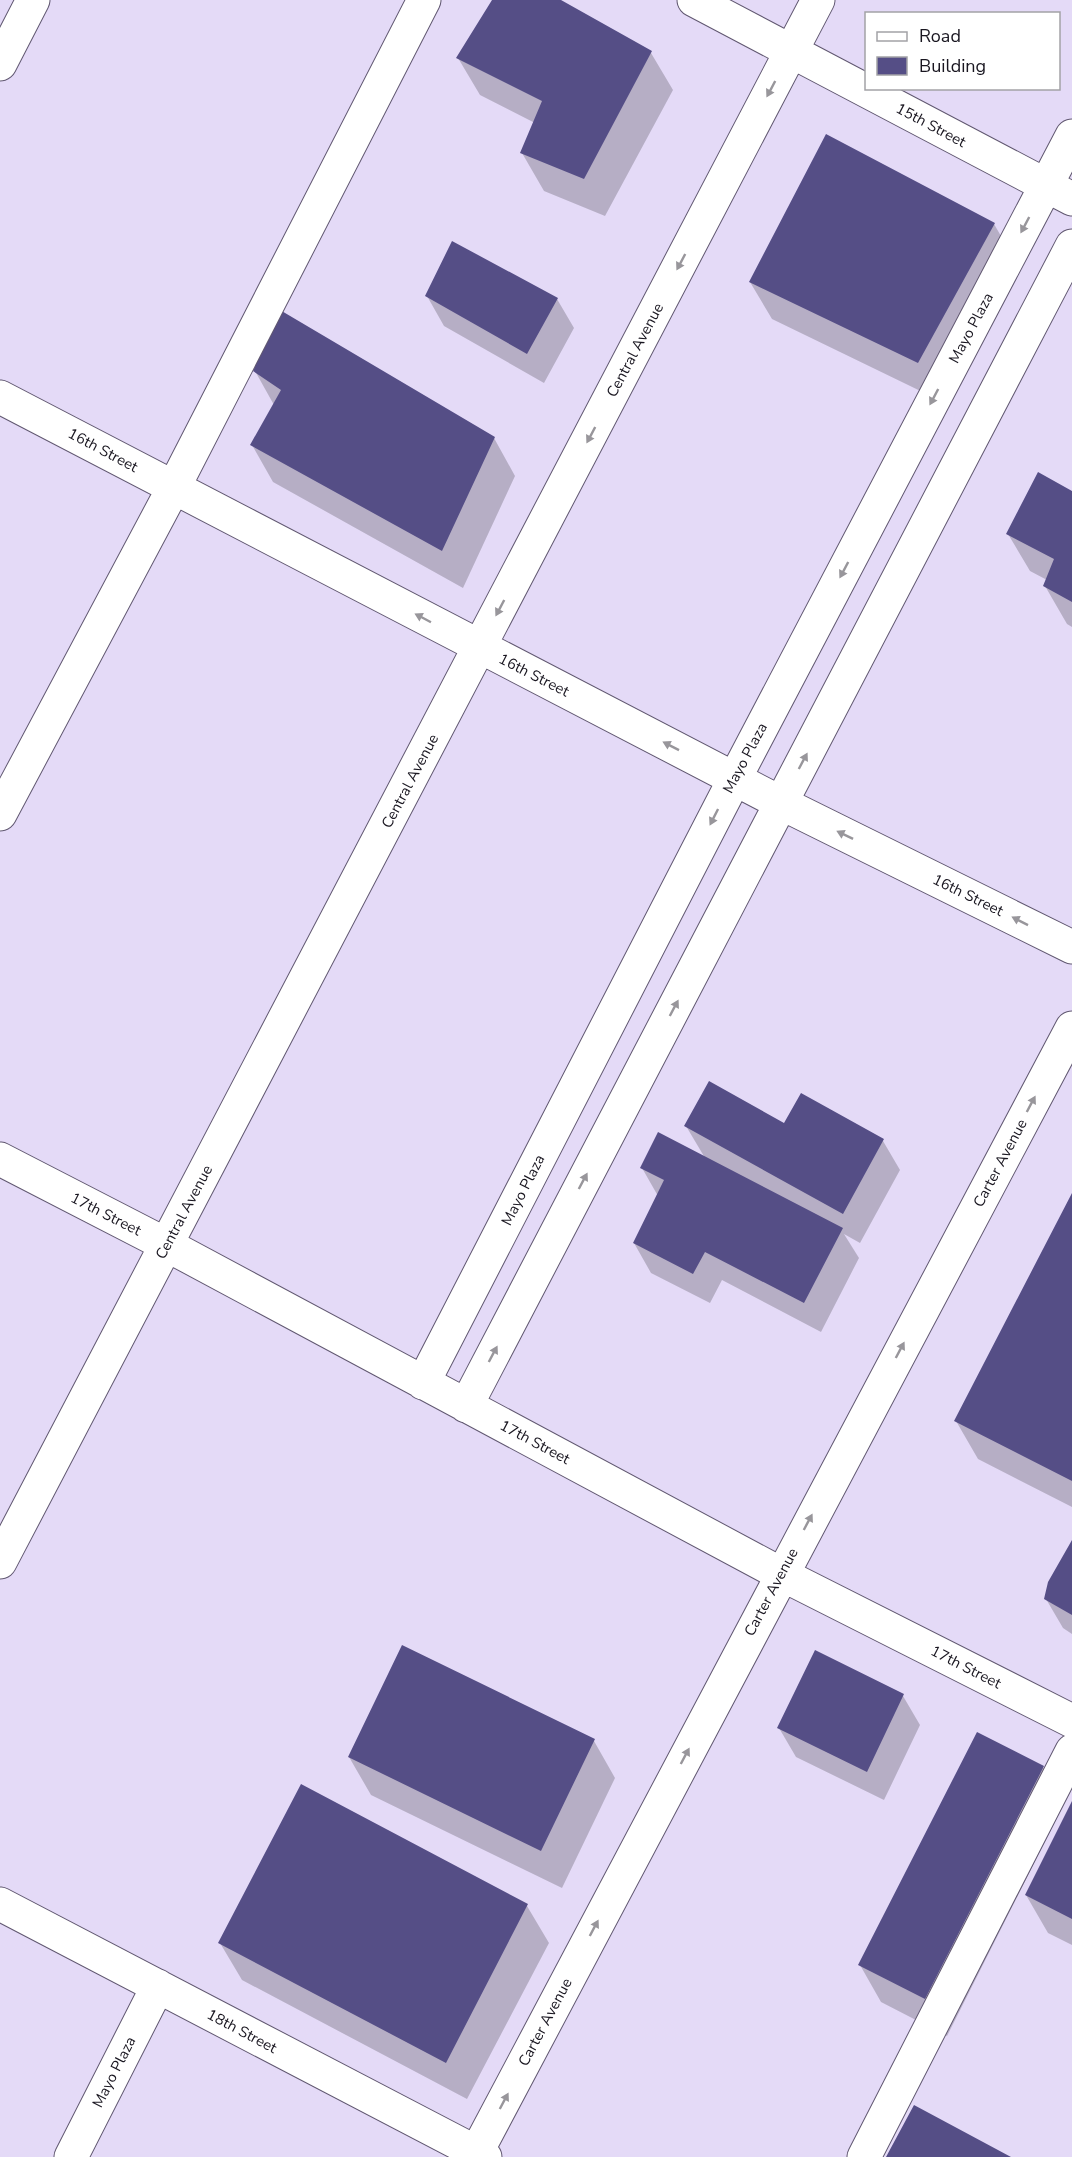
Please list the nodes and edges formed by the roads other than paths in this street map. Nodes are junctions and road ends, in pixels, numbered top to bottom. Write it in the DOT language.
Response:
graph roads {
  1 [pos="33,0"];
  2 [pos="424,0"];
  3 [pos="694,0"];
  4 [pos="818,0"];
  5 [pos="791,50"];
  6 [pos="0,64"];
  7 [pos="865,89"];
  8 [pos="866,90"];
  9 [pos="1072,136"];
  10 [pos="1059,192"];
  11 [pos="1072,246"];
  12 [pos="0,397"];
  13 [pos="174,487"];
  14 [pos="480,647"];
  15 [pos="735,778"];
  16 [pos="781,803"];
  17 [pos="0,814"];
  18 [pos="1072,947"];
  19 [pos="1072,1028"];
  20 [pos="0,1159"];
  21 [pos="167,1245"];
  22 [pos="423,1383"];
  23 [pos="466,1406"];
  24 [pos="0,1562"];
  25 [pos="781,1574"];
  26 [pos="1072,1721"];
  27 [pos="1072,1751"];
  28 [pos="0,1904"];
  29 [pos="158,1986"];
  30 [pos="478,2155"];
  31 [pos="71,2157"];
  32 [pos="864,2157"];
  1 -- 6 [label="street"];
  2 -- 13 [label="street"];
  3 -- 5 [label="street, 15th Street"];
  4 -- 5 [label="street, Central Avenue"];
  5 -- 7 [label="street, 15th Street"];
  5 -- 14 [label="street, Central Avenue, one-way"];
  8 -- 10 [label="street, 15th Street"];
  9 -- 10 [label="street, Mayo Plaza"];
  10 -- 15 [label="street, Mayo Plaza, one-way"];
  16 -- 11 [label="street, one-way"];
  12 -- 13 [label="street, 16th Street"];
  14 -- 13 [label="street, 16th Street, one-way"];
  13 -- 17 [label="street"];
  15 -- 14 [label="street, 16th Street, one-way"];
  14 -- 21 [label="street, Central Avenue"];
  15 -- 16 [label="street, 16th Street"];
  15 -- 22 [label="street, Mayo Plaza, one-way"];
  18 -- 16 [label="street, 16th Street, one-way"];
  23 -- 16 [label="street, one-way"];
  25 -- 19 [label="street, Carter Avenue, one-way"];
  20 -- 21 [label="street, 17th Street"];
  21 -- 22 [label="street, 17th Street"];
  21 -- 24 [label="street, Central Avenue"];
  22 -- 23 [label="street, 17th Street"];
  23 -- 25 [label="street, 17th Street"];
  25 -- 26 [label="street, 17th Street"];
  30 -- 25 [label="street, Carter Avenue, one-way"];
  27 -- 32 [label="street"];
  28 -- 29 [label="street, 18th Street"];
  29 -- 30 [label="street, 18th Street"];
  29 -- 31 [label="street, Mayo Plaza"];
}
